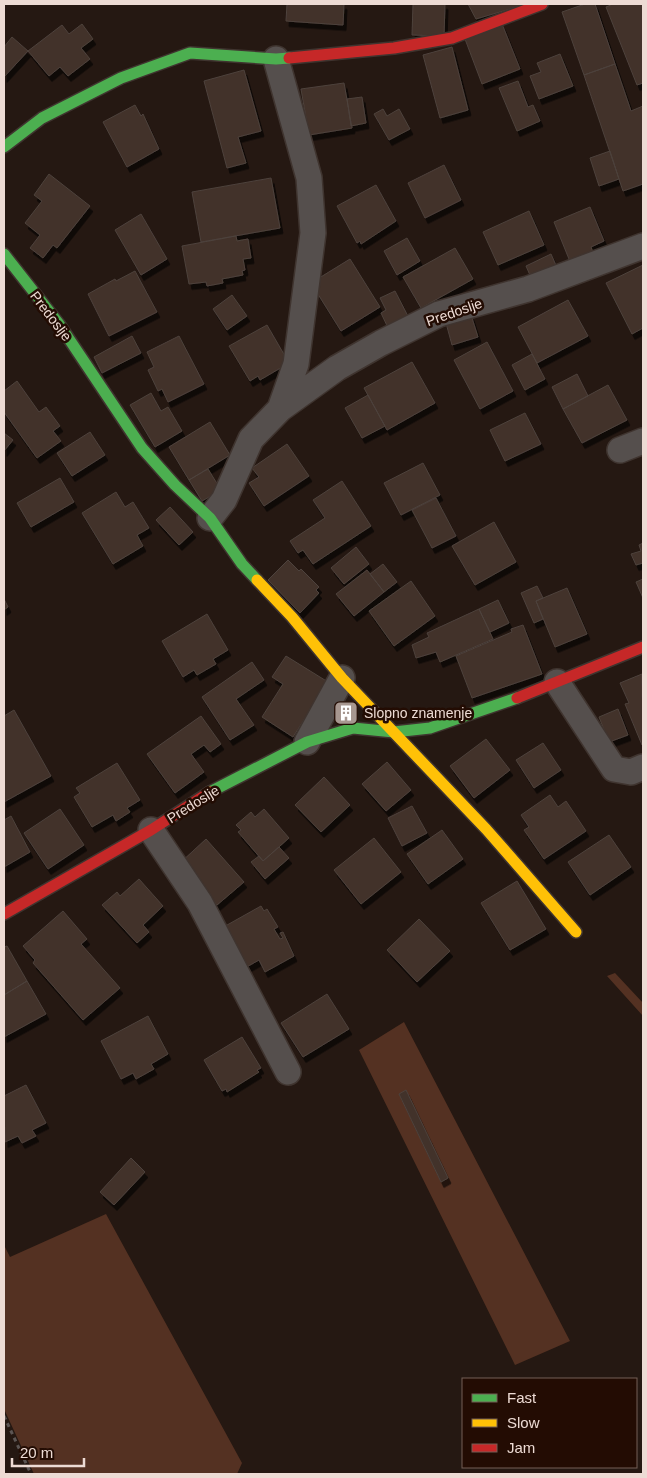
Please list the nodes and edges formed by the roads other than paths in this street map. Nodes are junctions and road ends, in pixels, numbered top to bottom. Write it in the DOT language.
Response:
graph roads {
  1 [pos="542,4"];
  2 [pos="276,59"];
  3 [pos="4,147"];
  4 [pos="643,246"];
  5 [pos="4,254"];
  6 [pos="280,409"];
  7 [pos="643,440"];
  8 [pos="620,450"];
  9 [pos="210,518"];
  10 [pos="643,647"];
  11 [pos="342,678"];
  12 [pos="557,682"];
  13 [pos="394,732"];
  14 [pos="307,742"];
  15 [pos="643,767"];
  16 [pos="151,830"];
  17 [pos="4,914"];
  18 [pos="576,932"];
  19 [pos="288,1072"];
  1 -- 2 [label="street"];
  2 -- 3 [label="street"];
  2 -- 6 [label="street, Predoslje"];
  4 -- 6 [label="street, Predoslje"];
  5 -- 9 [label="street, Predoslje"];
  6 -- 9 [label="street, Predoslje"];
  7 -- 8 [label="street"];
  9 -- 11 [label="street, Predoslje"];
  10 -- 12 [label="street, Predoslje"];
  11 -- 13 [label="street, Predoslje"];
  11 -- 14 [label="street"];
  12 -- 13 [label="street, Predoslje"];
  12 -- 15 [label="street"];
  13 -- 14 [label="street, Predoslje"];
  13 -- 18 [label="street, Predoslje"];
  14 -- 16 [label="street, Predoslje"];
  16 -- 17 [label="street, Predoslje"];
  16 -- 19 [label="street"];
}
